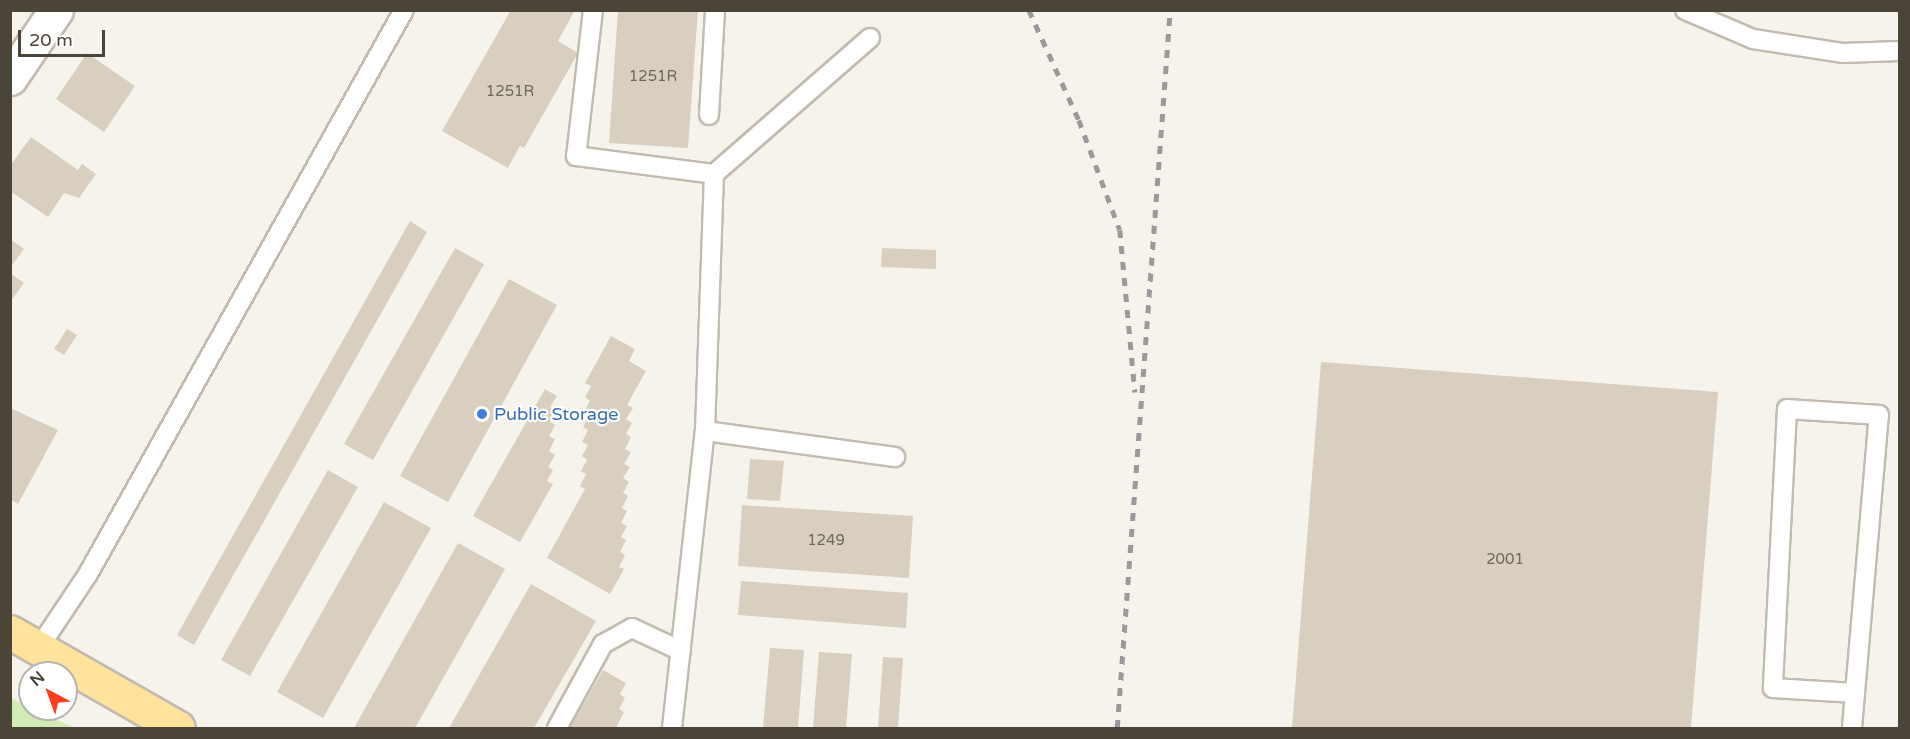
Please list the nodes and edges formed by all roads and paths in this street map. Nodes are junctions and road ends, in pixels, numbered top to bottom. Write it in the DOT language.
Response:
graph roads {
  1 [pos="56,10"];
  2 [pos="404,10"];
  3 [pos="593,10"];
  4 [pos="716,10"];
  5 [pos="1685,10"];
  6 [pos="870,38"];
  7 [pos="1899,51"];
  8 [pos="10,78"];
  9 [pos="709,115"];
  10 [pos="714,174"];
  11 [pos="705,431"];
  12 [pos="895,457"];
  13 [pos="10,632"];
  14 [pos="39,649"];
  15 [pos="681,651"];
  16 [pos="1855,693"];
  17 [pos="178,729"];
  18 [pos="557,729"];
  19 [pos="672,729"];
  20 [pos="1852,729"];
  1 -- 8 [label="street"];
  2 -- 14 [label="lane"];
  3 -- 10 [label="lane"];
  4 -- 9 [label="lane"];
  5 -- 7 [label="lane"];
  6 -- 10 [label="lane"];
  10 -- 11 [label="lane"];
  11 -- 12 [label="lane"];
  11 -- 15 [label="lane"];
  13 -- 14 [label="main road"];
  14 -- 17 [label="main road"];
  15 -- 18 [label="lane"];
  15 -- 19 [label="lane"];
  16 -- 16 [label="lane"];
  16 -- 20 [label="lane"];
}
